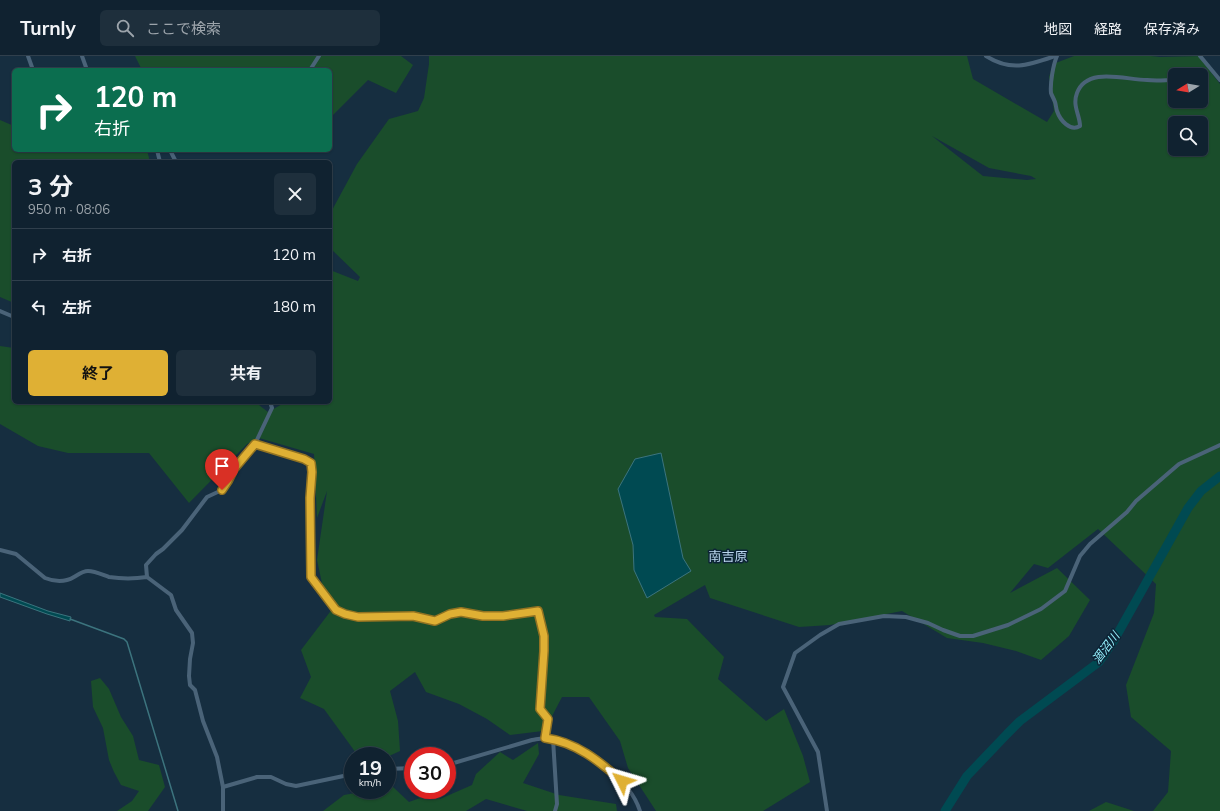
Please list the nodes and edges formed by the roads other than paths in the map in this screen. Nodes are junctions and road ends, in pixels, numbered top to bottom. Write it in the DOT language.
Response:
graph roads {
  1 [pos="28,56"];
  2 [pos="82,56"];
  3 [pos="319,56"];
  4 [pos="986,56"];
  5 [pos="1056,56"];
  6 [pos="1200,56"];
  7 [pos="32,68"];
  8 [pos="87,68"];
  9 [pos="311,68"];
  10 [pos="1168,80"];
  11 [pos="1220,80"];
  12 [pos="0,311"];
  13 [pos="12,316"];
  14 [pos="271,404"];
  15 [pos="255,444"];
  16 [pos="1220,445"];
  17 [pos="0,550"];
  18 [pos="147,577"];
  19 [pos="545,738"];
  20 [pos="553,739"];
  21 [pos="456,762"];
  22 [pos="344,776"];
  23 [pos="223,787"];
  24 [pos="223,811"];
  25 [pos="555,811"];
  26 [pos="640,811"];
  27 [pos="827,811"];
  1 -- 7 [label="street"];
  2 -- 8 [label="street"];
  3 -- 9 [label="street"];
  4 -- 5 [label="street"];
  5 -- 10 [label="street"];
  6 -- 11 [label="street"];
  12 -- 13 [label="street"];
  14 -- 15 [label="street"];
  15 -- 18 [label="street"];
  15 -- 19 [label="street"];
  16 -- 27 [label="street"];
  17 -- 18 [label="street"];
  18 -- 23 [label="street"];
  19 -- 20 [label="street"];
  19 -- 21 [label="street"];
  20 -- 25 [label="street"];
  20 -- 26 [label="street"];
  22 -- 23 [label="street"];
  23 -- 24 [label="street"];
}
